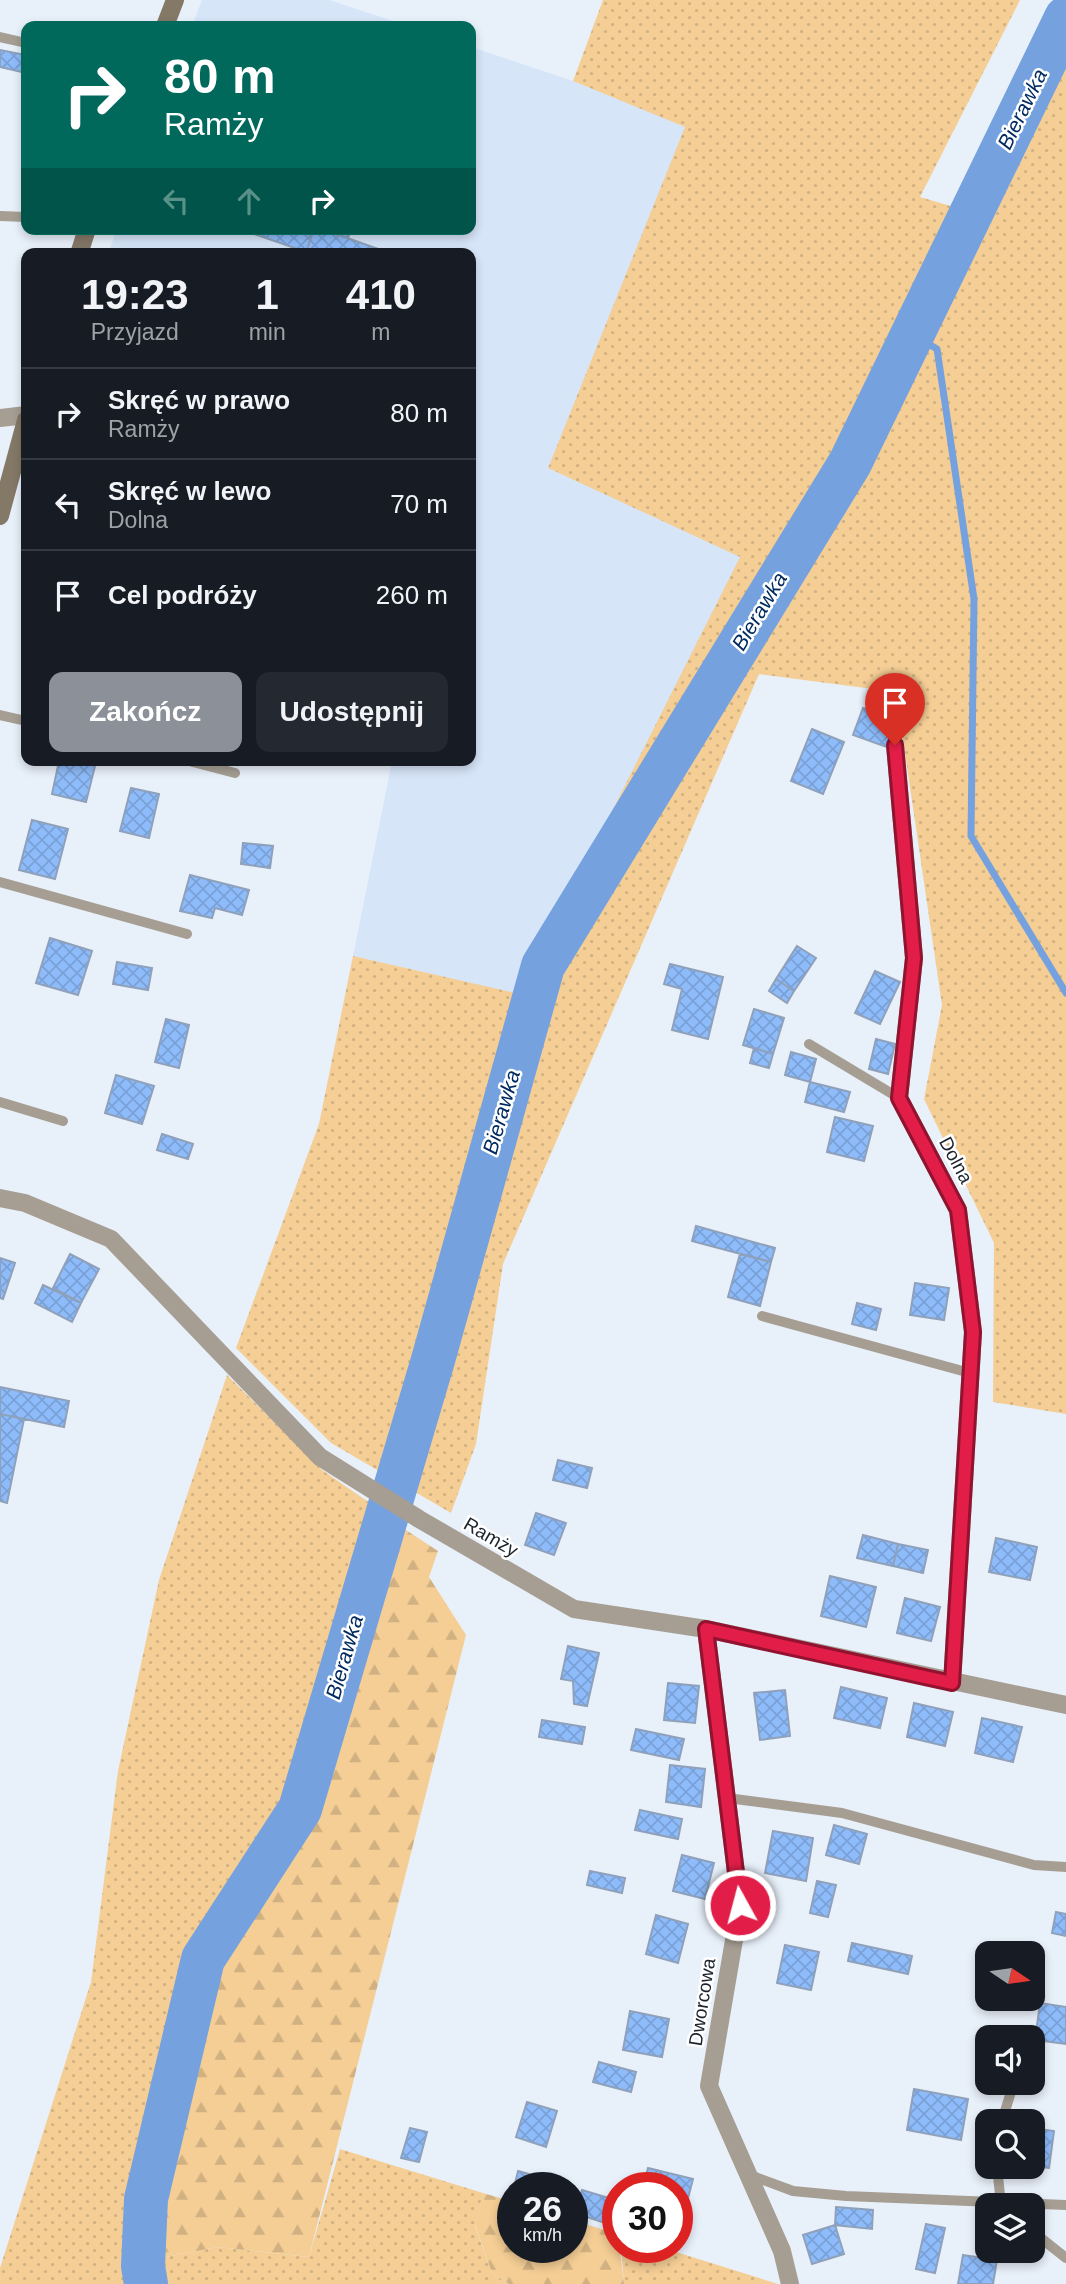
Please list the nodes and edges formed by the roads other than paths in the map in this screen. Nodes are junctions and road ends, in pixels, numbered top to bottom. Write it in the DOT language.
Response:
graph roads {
  1 [pos="175,0"];
  2 [pos="166,21"];
  3 [pos="0,37"];
  4 [pos="21,42"];
  5 [pos="0,216"];
  6 [pos="21,217"];
  7 [pos="0,418"];
  8 [pos="21,418"];
  9 [pos="21,437"];
  10 [pos="0,516"];
  11 [pos="0,715"];
  12 [pos="21,720"];
  13 [pos="895,745"];
  14 [pos="208,766"];
  15 [pos="235,773"];
  16 [pos="0,882"];
  17 [pos="187,934"];
  18 [pos="809,1044"];
  19 [pos="899,1098"];
  20 [pos="0,1102"];
  21 [pos="63,1121"];
  22 [pos="0,1198"];
  23 [pos="762,1316"];
  24 [pos="970,1373"];
  25 [pos="706,1629"];
  26 [pos="952,1683"];
  27 [pos="1066,1705"];
  28 [pos="727,1798"];
  29 [pos="1066,1867"];
  30 [pos="747,2174"];
  31 [pos="975,2203"];
  32 [pos="1045,2205"];
  33 [pos="1066,2205"];
  34 [pos="1045,2241"];
  35 [pos="1066,2258"];
  36 [pos="790,2284"];
  1 -- 2 [label="main road"];
  3 -- 4 [label="lane"];
  5 -- 6 [label="lane"];
  7 -- 8 [label="street"];
  9 -- 10 [label="main road"];
  11 -- 12 [label="lane"];
  13 -- 19 [label="street"];
  14 -- 15 [label="lane"];
  16 -- 17 [label="lane"];
  18 -- 19 [label="lane"];
  19 -- 24 [label="street, Dolna"];
  20 -- 21 [label="lane"];
  22 -- 25 [label="street, Ramży"];
  23 -- 24 [label="lane"];
  24 -- 26 [label="street, Dolna"];
  25 -- 26 [label="street, Ramży"];
  25 -- 28 [label="street, Dworcowa"];
  26 -- 27 [label="street, Ramży"];
  28 -- 29 [label="lane"];
  28 -- 30 [label="street, Dworcowa"];
  30 -- 31 [label="lane"];
  30 -- 36 [label="street, Dworcowa"];
  32 -- 33 [label="lane"];
  34 -- 35 [label="lane"];
}
